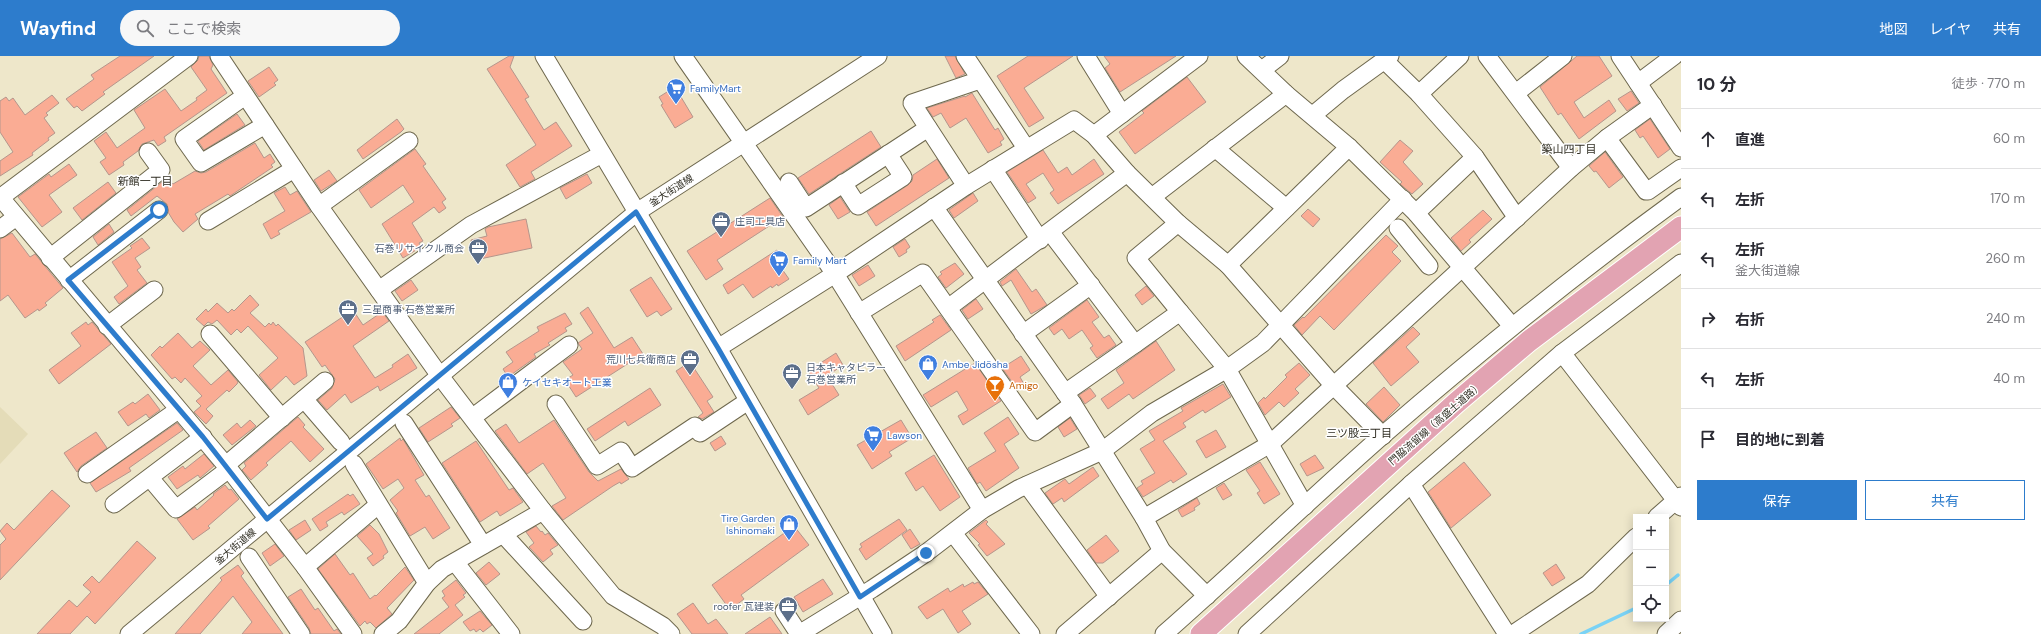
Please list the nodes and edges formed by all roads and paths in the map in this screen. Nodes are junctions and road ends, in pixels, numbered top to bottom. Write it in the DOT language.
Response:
graph roads {
  1 [pos="190,56"];
  2 [pos="219,56"];
  3 [pos="544,56"];
  4 [pos="683,56"];
  5 [pos="878,56"];
  6 [pos="965,56"];
  7 [pos="1086,56"];
  8 [pos="1199,56"];
  9 [pos="1246,56"];
  10 [pos="1280,56"];
  11 [pos="1460,56"];
  12 [pos="1486,56"];
  13 [pos="1620,56"];
  14 [pos="1674,56"];
  15 [pos="1387,58"];
  16 [pos="1555,58"];
  17 [pos="1262,70"];
  18 [pos="980,80"];
  19 [pos="1638,83"];
  20 [pos="1516,93"];
  21 [pos="1286,94"];
  22 [pos="1419,94"];
  23 [pos="245,96"];
  24 [pos="1653,104"];
  25 [pos="1122,114"];
  26 [pos="1313,115"];
  27 [pos="264,125"];
  28 [pos="928,128"];
  29 [pos="1094,135"];
  30 [pos="1607,138"];
  31 [pos="409,141"];
  32 [pos="744,142"];
  33 [pos="1349,147"];
  34 [pos="1026,148"];
  35 [pos="1215,148"];
  36 [pos="1681,148"];
  37 [pos="148,152"];
  38 [pos="602,154"];
  39 [pos="888,154"];
  40 [pos="1475,157"];
  41 [pos="1571,168"];
  42 [pos="1681,168"];
  43 [pos="294,169"];
  44 [pos="993,169"];
  45 [pos="1127,173"];
  46 [pos="789,182"];
  47 [pos="843,183"];
  48 [pos="966,186"];
  49 [pos="1152,197"];
  50 [pos="1681,197"];
  51 [pos="0,198"];
  52 [pos="1403,199"];
  53 [pos="319,206"];
  54 [pos="934,207"];
  55 [pos="1286,208"];
  56 [pos="159,210"];
  57 [pos="636,212"];
  58 [pos="1416,212"];
  59 [pos="16,217"];
  60 [pos="1517,218"];
  61 [pos="208,221"];
  62 [pos="1178,222"];
  63 [pos="1681,227"];
  64 [pos="1398,228"];
  65 [pos="0,229"];
  66 [pos="1435,235"];
  67 [pos="1045,236"];
  68 [pos="1416,250"];
  69 [pos="50,258"];
  70 [pos="1228,265"];
  71 [pos="1429,266"];
  72 [pos="1464,268"];
  73 [pos="1678,270"];
  74 [pos="835,274"];
  75 [pos="986,279"];
  76 [pos="68,280"];
  77 [pos="1091,285"];
  78 [pos="154,290"];
  79 [pos="379,290"];
  80 [pos="948,308"];
  81 [pos="1180,312"];
  82 [pos="859,313"];
  83 [pos="107,326"];
  84 [pos="1281,326"];
  85 [pos="1512,326"];
  86 [pos="210,334"];
  87 [pos="1023,334"];
  88 [pos="1135,344"];
  89 [pos="569,345"];
  90 [pos="718,348"];
  91 [pos="1562,353"];
  92 [pos="1227,369"];
  93 [pos="440,376"];
  94 [pos="326,381"];
  95 [pos="1334,386"];
  96 [pos="304,399"];
  97 [pos="1069,399"];
  98 [pos="748,401"];
  99 [pos="556,404"];
  100 [pos="178,410"];
  101 [pos="473,417"];
  102 [pos="282,418"];
  103 [pos="404,423"];
  104 [pos="1383,436"];
  105 [pos="203,437"];
  106 [pos="341,442"];
  107 [pos="1270,444"];
  108 [pos="1102,451"];
  109 [pos="354,464"];
  110 [pos="228,467"];
  111 [pos="87,474"];
  112 [pos="150,478"];
  113 [pos="1411,484"];
  114 [pos="1027,485"];
  115 [pos="1679,501"];
  116 [pos="114,504"];
  117 [pos="378,505"];
  118 [pos="1305,506"];
  119 [pos="982,510"];
  120 [pos="543,511"];
  121 [pos="1661,514"];
  122 [pos="1144,518"];
  123 [pos="267,519"];
  124 [pos="953,533"];
  125 [pos="504,534"];
  126 [pos="1633,540"];
  127 [pos="483,546"];
  128 [pos="1162,551"];
  129 [pos="249,557"];
  130 [pos="455,562"];
  131 [pos="305,567"];
  132 [pos="427,583"];
  133 [pos="1207,596"];
  134 [pos="860,597"];
  135 [pos="1109,597"];
  136 [pos="784,611"];
  137 [pos="1681,620"];
  138 [pos="583,621"];
  139 [pos="390,632"];
  140 [pos="129,634"];
  141 [pos="301,634"];
  142 [pos="354,634"];
  143 [pos="511,634"];
  144 [pos="671,634"];
  145 [pos="883,634"];
  146 [pos="1031,634"];
  147 [pos="1065,634"];
  148 [pos="1164,634"];
  149 [pos="1201,634"];
  150 [pos="1247,634"];
  151 [pos="1507,634"];
  152 [pos="1513,634"];
  153 [pos="1666,634"];
  1 -- 51 [label="street"];
  2 -- 23 [label="street"];
  3 -- 38 [label="street"];
  4 -- 32 [label="street"];
  5 -- 32 [label="street, 釜大街道線"];
  6 -- 18 [label="street"];
  7 -- 25 [label="street"];
  8 -- 25 [label="street"];
  9 -- 17 [label="street"];
  10 -- 17 [label="street"];
  11 -- 22 [label="street"];
  12 -- 20 [label="street"];
  13 -- 19 [label="street"];
  14 -- 19 [label="street"];
  15 -- 22 [label="street"];
  15 -- 26 [label="street"];
  16 -- 20 [label="street"];
  17 -- 21 [label="street"];
  18 -- 28 [label="street"];
  18 -- 34 [label="street"];
  19 -- 24 [label="street"];
  20 -- 41 [label="street"];
  21 -- 26 [label="street"];
  21 -- 35 [label="street"];
  22 -- 40 [label="street"];
  23 -- 27 [label="street"];
  23 -- 27 [label="street"];
  24 -- 30 [label="street"];
  24 -- 36 [label="street"];
  25 -- 29 [label="street"];
  26 -- 33 [label="street"];
  27 -- 43 [label="street"];
  28 -- 39 [label="street"];
  28 -- 48 [label="street"];
  29 -- 34 [label="street"];
  29 -- 45 [label="street"];
  30 -- 41 [label="street"];
  30 -- 42 [label="street"];
  31 -- 53 [label="street"];
  32 -- 57 [label="street, 釜大街道線"];
  32 -- 74 [label="street"];
  33 -- 52 [label="street"];
  33 -- 55 [label="street"];
  34 -- 44 [label="street"];
  35 -- 49 [label="street"];
  35 -- 55 [label="street"];
  37 -- 69 [label="street"];
  38 -- 57 [label="street"];
  38 -- 79 [label="street"];
  39 -- 47 [label="street"];
  39 -- 47 [label="street"];
  40 -- 58 [label="street"];
  40 -- 60 [label="street"];
  41 -- 60 [label="street"];
  43 -- 53 [label="street"];
  43 -- 61 [label="street"];
  44 -- 48 [label="street"];
  44 -- 67 [label="street"];
  45 -- 49 [label="street"];
  45 -- 67 [label="street"];
  46 -- 47 [label="street"];
  48 -- 54 [label="street"];
  49 -- 62 [label="street"];
  50 -- 85 [label="street"];
  51 -- 59 [label="street"];
  52 -- 58 [label="street"];
  52 -- 84 [label="street"];
  53 -- 79 [label="street"];
  54 -- 74 [label="street"];
  54 -- 75 [label="street"];
  55 -- 70 [label="street"];
  56 -- 76 [label="street"];
  57 -- 90 [label="street"];
  57 -- 93 [label="street, 釜大街道線"];
  58 -- 66 [label="street"];
  59 -- 65 [label="street"];
  59 -- 69 [label="street"];
  60 -- 72 [label="street"];
  62 -- 70 [label="street"];
  62 -- 81 [label="street"];
  63 -- 149 [label="main road, 門脇流留線（高盛土道路）"];
  64 -- 68 [label="street"];
  66 -- 68 [label="street"];
  66 -- 72 [label="street"];
  67 -- 75 [label="street"];
  67 -- 77 [label="street"];
  68 -- 71 [label="street"];
  69 -- 76 [label="street"];
  70 -- 84 [label="street"];
  72 -- 85 [label="street"];
  72 -- 95 [label="street"];
  73 -- 91 [label="street"];
  74 -- 82 [label="street"];
  74 -- 90 [label="street"];
  75 -- 80 [label="street"];
  75 -- 87 [label="street"];
  76 -- 83 [label="street"];
  77 -- 87 [label="street"];
  77 -- 88 [label="street"];
  78 -- 83 [label="street"];
  79 -- 93 [label="street"];
  80 -- 82 [label="street"];
  80 -- 97 [label="street"];
  81 -- 88 [label="street"];
  81 -- 92 [label="street"];
  82 -- 119 [label="street"];
  83 -- 100 [label="street"];
  84 -- 92 [label="street"];
  84 -- 95 [label="street"];
  85 -- 104 [label="street"];
  86 -- 102 [label="street"];
  87 -- 97 [label="street"];
  88 -- 97 [label="street"];
  89 -- 101 [label="street"];
  90 -- 98 [label="street"];
  91 -- 113 [label="street"];
  91 -- 115 [label="street"];
  92 -- 107 [label="street"];
  92 -- 108 [label="street"];
  93 -- 101 [label="street"];
  93 -- 123 [label="street, 釜大街道線"];
  94 -- 96 [label="street"];
  95 -- 104 [label="street"];
  95 -- 107 [label="street"];
  96 -- 102 [label="street"];
  96 -- 106 [label="street"];
  97 -- 108 [label="street"];
  98 -- 99 [label="street"];
  98 -- 134 [label="street"];
  100 -- 105 [label="street"];
  100 -- 111 [label="street"];
  101 -- 120 [label="street"];
  102 -- 110 [label="street"];
  103 -- 127 [label="street"];
  104 -- 118 [label="street"];
  105 -- 110 [label="street"];
  105 -- 112 [label="street"];
  107 -- 118 [label="street"];
  107 -- 122 [label="street"];
  108 -- 114 [label="street"];
  108 -- 122 [label="street"];
  109 -- 117 [label="street"];
  110 -- 112 [label="street"];
  110 -- 123 [label="street"];
  112 -- 116 [label="street"];
  113 -- 150 [label="street"];
  113 -- 151 [label="street"];
  114 -- 119 [label="street"];
  114 -- 135 [label="street"];
  115 -- 121 [label="street"];
  117 -- 131 [label="street"];
  117 -- 132 [label="street"];
  118 -- 133 [label="street"];
  119 -- 124 [label="street"];
  120 -- 125 [label="street"];
  120 -- 144 [label="street"];
  122 -- 128 [label="street"];
  123 -- 131 [label="street"];
  123 -- 140 [label="street, 釜大街道線"];
  124 -- 134 [label="street"];
  124 -- 146 [label="street"];
  125 -- 127 [label="street"];
  125 -- 138 [label="street"];
  126 -- 152 [label="street"];
  127 -- 130 [label="street"];
  128 -- 133 [label="street"];
  128 -- 135 [label="street"];
  129 -- 141 [label="street"];
  130 -- 132 [label="street"];
  130 -- 143 [label="street"];
  131 -- 142 [label="street"];
  132 -- 139 [label="street"];
  133 -- 148 [label="street"];
  134 -- 136 [label="street"];
  134 -- 145 [label="street"];
  135 -- 147 [label="street"];
  137 -- 153 [label="street"];
}
